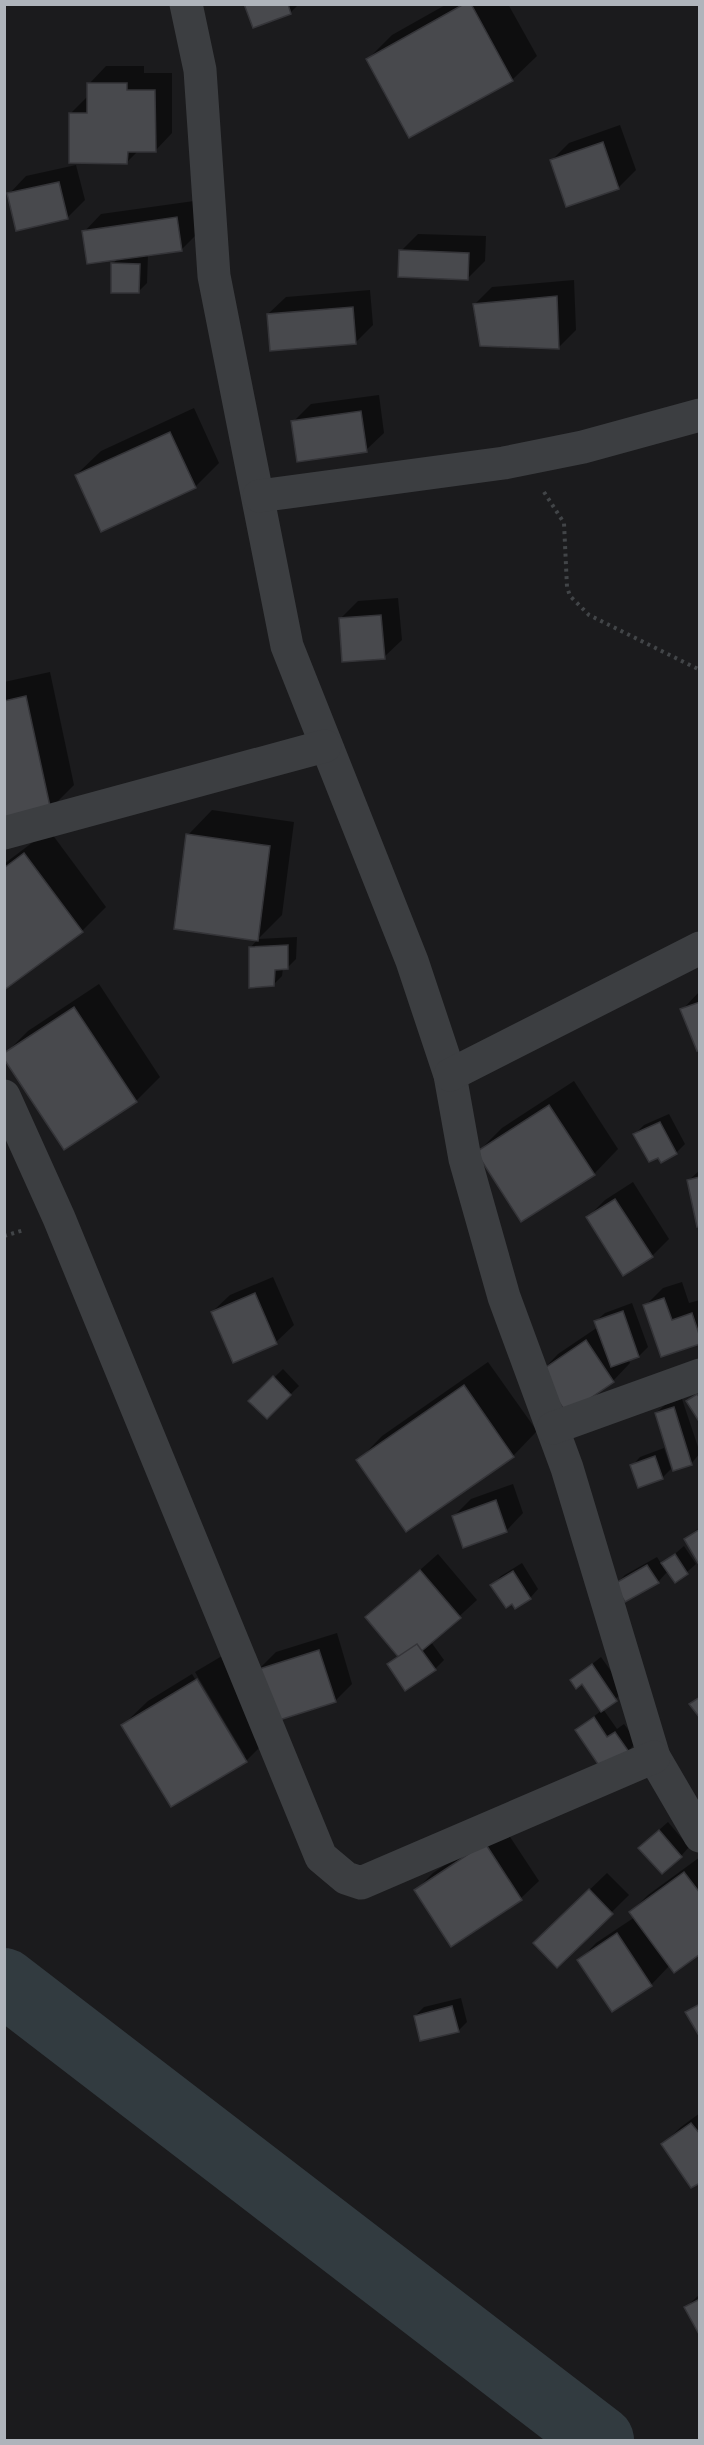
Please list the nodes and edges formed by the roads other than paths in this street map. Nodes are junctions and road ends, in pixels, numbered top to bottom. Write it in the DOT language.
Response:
graph roads {
  1 [pos="186,4"];
  2 [pos="699,415"];
  3 [pos="259,496"];
  4 [pos="325,746"];
  5 [pos="4,833"];
  6 [pos="699,948"];
  7 [pos="450,1075"];
  8 [pos="4,1096"];
  9 [pos="699,1375"];
  10 [pos="553,1428"];
  11 [pos="654,1757"];
  12 [pos="699,1836"];
  1 -- 3 [label="street"];
  2 -- 3 [label="street"];
  3 -- 4 [label="street"];
  4 -- 5 [label="street"];
  4 -- 7 [label="street"];
  6 -- 7 [label="street"];
  7 -- 10 [label="street"];
  8 -- 11 [label="street"];
  9 -- 10 [label="street"];
  10 -- 11 [label="street"];
  11 -- 12 [label="street"];
}
